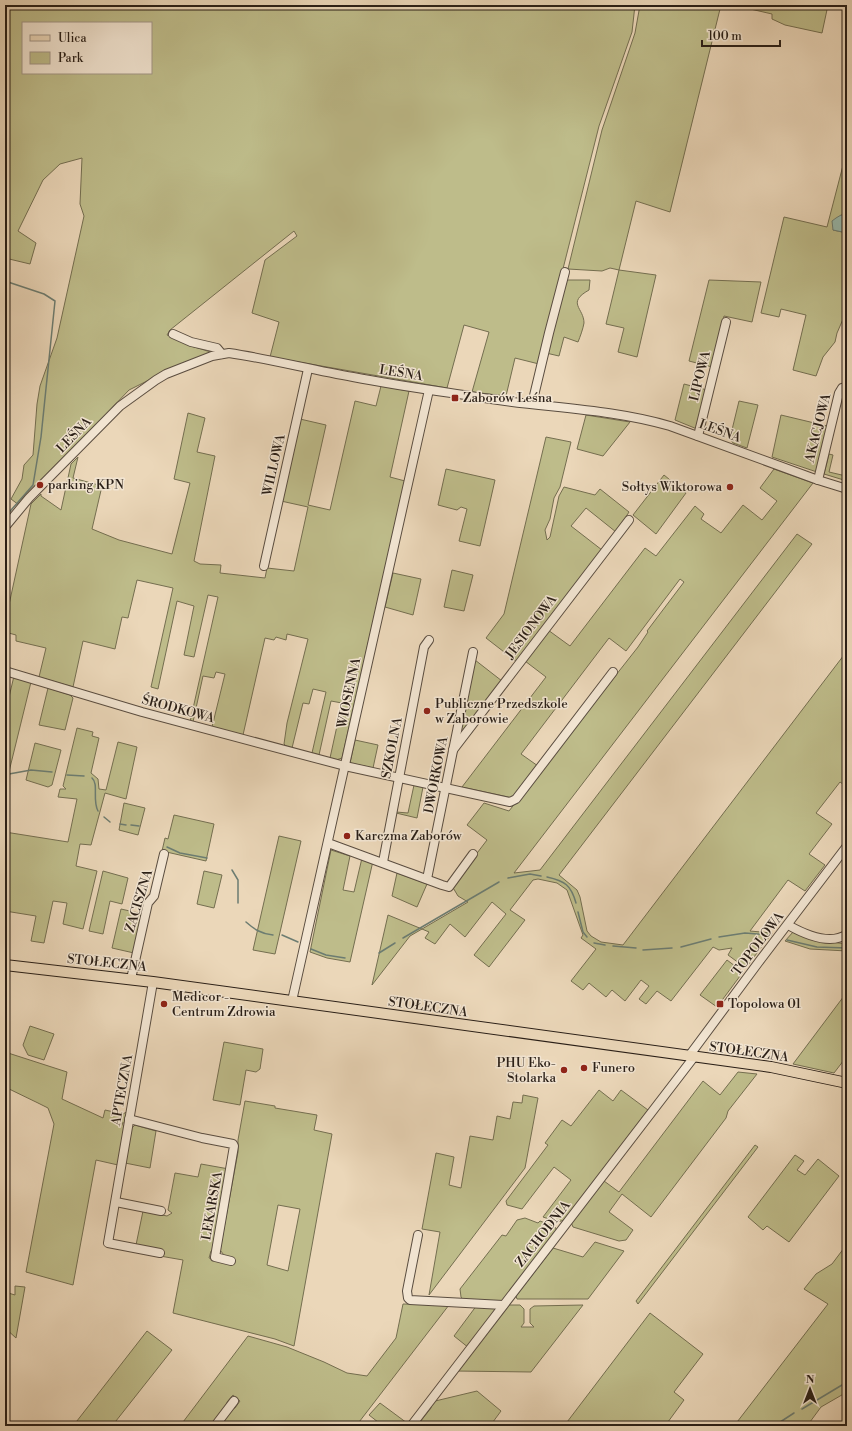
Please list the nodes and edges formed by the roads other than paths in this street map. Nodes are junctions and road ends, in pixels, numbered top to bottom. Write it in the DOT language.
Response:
graph roads {
  1 [pos="565,272"];
  2 [pos="726,322"];
  3 [pos="172,334"];
  4 [pos="222,354"];
  5 [pos="308,369"];
  6 [pos="847,387"];
  7 [pos="430,390"];
  8 [pos="532,404"];
  9 [pos="698,436"];
  10 [pos="818,480"];
  11 [pos="847,489"];
  12 [pos="629,520"];
  13 [pos="5,527"];
  14 [pos="264,566"];
  15 [pos="429,640"];
  16 [pos="473,652"];
  17 [pos="5,671"];
  18 [pos="613,672"];
  19 [pos="453,750"];
  20 [pos="345,766"];
  21 [pos="399,778"];
  22 [pos="446,788"];
  23 [pos="328,843"];
  24 [pos="847,846"];
  25 [pos="164,854"];
  26 [pos="473,854"];
  27 [pos="383,862"];
  28 [pos="427,879"];
  29 [pos="788,925"];
  30 [pos="847,934"];
  31 [pos="5,965"];
  32 [pos="131,979"];
  33 [pos="152,982"];
  34 [pos="292,1001"];
  35 [pos="692,1057"];
  36 [pos="847,1083"];
  37 [pos="129,1119"];
  38 [pos="116,1202"];
  39 [pos="161,1211"];
  40 [pos="418,1235"];
  41 [pos="160,1253"];
  42 [pos="231,1261"];
  43 [pos="504,1305"];
  44 [pos="234,1401"];
  45 [pos="215,1426"];
  46 [pos="411,1426"];
  1 -- 8 [label="street"];
  2 -- 9 [label="street, LIPOWA"];
  3 -- 4 [label="street"];
  4 -- 5 [label="street, LEŚNA"];
  4 -- 13 [label="street, LEŚNA"];
  5 -- 7 [label="street, LEŚNA"];
  5 -- 14 [label="street, WILLOWA"];
  6 -- 10 [label="street, AKACJOWA"];
  7 -- 8 [label="street, LEŚNA"];
  7 -- 20 [label="street, WIOSENNA"];
  8 -- 9 [label="street, LEŚNA"];
  9 -- 10 [label="street, LEŚNA"];
  10 -- 11 [label="street, LEŚNA"];
  12 -- 19 [label="street, JESIONOWA"];
  15 -- 21 [label="street, SZKOLNA"];
  16 -- 19 [label="street, DWORKOWA"];
  17 -- 20 [label="street, ŚRODKOWA"];
  18 -- 22 [label="street, ŚRODKOWA"];
  19 -- 22 [label="street, DWORKOWA"];
  20 -- 21 [label="street, ŚRODKOWA"];
  20 -- 23 [label="street, WIOSENNA"];
  21 -- 22 [label="street, ŚRODKOWA"];
  21 -- 27 [label="street, SZKOLNA"];
  22 -- 28 [label="street, DWORKOWA"];
  23 -- 27 [label="street"];
  23 -- 34 [label="street, WIOSENNA"];
  24 -- 29 [label="street, TOPOLOWA"];
  25 -- 32 [label="street, ZACISZNA"];
  26 -- 28 [label="street"];
  27 -- 28 [label="street"];
  29 -- 30 [label="street"];
  29 -- 35 [label="street, TOPOLOWA"];
  31 -- 32 [label="main road, STOŁECZNA"];
  32 -- 33 [label="main road, STOŁECZNA"];
  33 -- 34 [label="main road, STOŁECZNA"];
  33 -- 37 [label="street, APTECZNA"];
  34 -- 35 [label="main road, STOŁECZNA"];
  35 -- 36 [label="main road, STOŁECZNA"];
  35 -- 43 [label="street, ZACHODNIA"];
  37 -- 38 [label="street, APTECZNA"];
  37 -- 42 [label="street, LEKARSKA"];
  38 -- 39 [label="street"];
  38 -- 41 [label="street, APTECZNA"];
  40 -- 43 [label="street"];
  43 -- 46 [label="street, ZACHODNIA"];
  44 -- 45 [label="street"];
}
